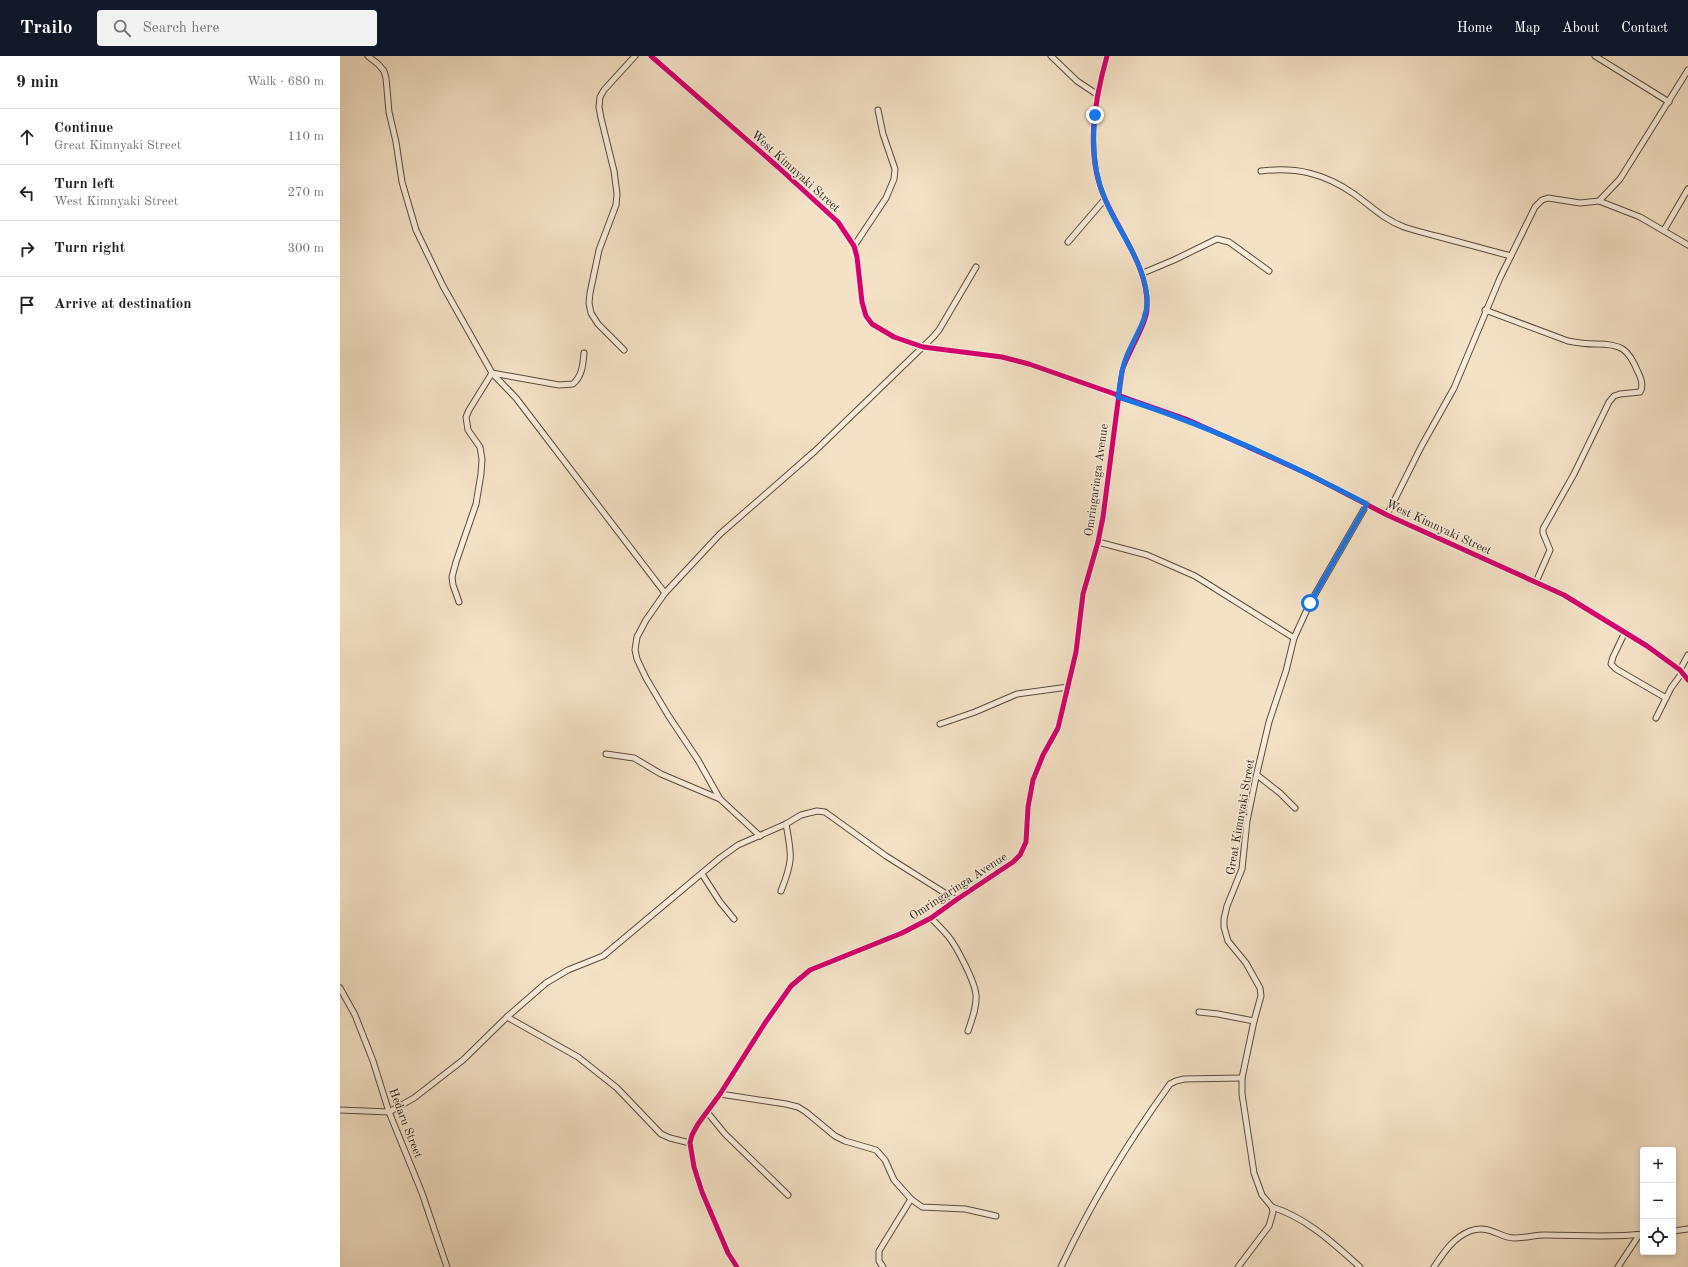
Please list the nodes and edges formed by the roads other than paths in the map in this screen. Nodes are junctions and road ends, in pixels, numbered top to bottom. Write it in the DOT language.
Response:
graph roads {
  1 [pos="368,56"];
  2 [pos="635,56"];
  3 [pos="651,56"];
  4 [pos="1051,56"];
  5 [pos="1107,56"];
  6 [pos="1595,56"];
  7 [pos="1688,70"];
  8 [pos="1098,95"];
  9 [pos="1669,102"];
  10 [pos="878,110"];
  11 [pos="1261,170"];
  12 [pos="1688,189"];
  13 [pos="1104,199"];
  14 [pos="1599,201"];
  15 [pos="1664,230"];
  16 [pos="1068,242"];
  17 [pos="1688,245"];
  18 [pos="854,246"];
  19 [pos="1511,256"];
  20 [pos="976,267"];
  21 [pos="1269,271"];
  22 [pos="1143,273"];
  23 [pos="1485,310"];
  24 [pos="923,347"];
  25 [pos="624,350"];
  26 [pos="584,353"];
  27 [pos="492,373"];
  28 [pos="1118,397"];
  29 [pos="1367,504"];
  30 [pos="1387,515"];
  31 [pos="1098,542"];
  32 [pos="1536,582"];
  33 [pos="665,593"];
  34 [pos="459,602"];
  35 [pos="1625,632"];
  36 [pos="1294,638"];
  37 [pos="1688,655"];
  38 [pos="1681,672"];
  39 [pos="1688,680"];
  40 [pos="1068,686"];
  41 [pos="1666,698"];
  42 [pos="1656,718"];
  43 [pos="940,724"];
  44 [pos="606,754"];
  45 [pos="1256,775"];
  46 [pos="720,799"];
  47 [pos="1295,808"];
  48 [pos="786,824"];
  49 [pos="760,836"];
  50 [pos="702,874"];
  51 [pos="781,891"];
  52 [pos="956,900"];
  53 [pos="931,918"];
  54 [pos="734,919"];
  55 [pos="340,988"];
  56 [pos="1199,1012"];
  57 [pos="507,1017"];
  58 [pos="1254,1021"];
  59 [pos="968,1031"];
  60 [pos="1242,1078"];
  61 [pos="720,1094"];
  62 [pos="340,1110"];
  63 [pos="390,1112"];
  64 [pos="707,1112"];
  65 [pos="690,1143"];
  66 [pos="788,1196"];
  67 [pos="911,1199"];
  68 [pos="1272,1207"];
  69 [pos="996,1216"];
  70 [pos="1688,1229"];
  71 [pos="1676,1231"];
  72 [pos="1640,1235"];
  73 [pos="1640,1236"];
  74 [pos="447,1267"];
  75 [pos="737,1267"];
  76 [pos="883,1267"];
  77 [pos="1061,1267"];
  78 [pos="1238,1267"];
  79 [pos="1360,1267"];
  80 [pos="1434,1267"];
  81 [pos="1618,1267"];
  1 -- 27 [label="street"];
  2 -- 25 [label="street"];
  3 -- 18 [label="street, West Kimnyaki Street"];
  4 -- 8 [label="street"];
  5 -- 8 [label="street, Omringaringa Avenue"];
  6 -- 9 [label="street"];
  7 -- 9 [label="street"];
  8 -- 13 [label="street, Omringaringa Avenue"];
  9 -- 14 [label="street"];
  10 -- 18 [label="street"];
  11 -- 19 [label="street"];
  12 -- 15 [label="street"];
  13 -- 16 [label="street"];
  13 -- 22 [label="street, Omringaringa Avenue"];
  14 -- 15 [label="street"];
  14 -- 19 [label="street"];
  15 -- 17 [label="street"];
  18 -- 24 [label="street, West Kimnyaki Street"];
  19 -- 23 [label="street"];
  20 -- 24 [label="street"];
  21 -- 22 [label="street"];
  22 -- 28 [label="street, Omringaringa Avenue"];
  23 -- 30 [label="street"];
  23 -- 32 [label="street"];
  24 -- 28 [label="street, West Kimnyaki Street"];
  24 -- 33 [label="street"];
  26 -- 27 [label="street"];
  27 -- 33 [label="street"];
  27 -- 34 [label="street"];
  28 -- 29 [label="street, West Kimnyaki Street"];
  28 -- 31 [label="street, Omringaringa Avenue"];
  29 -- 30 [label="street, West Kimnyaki Street"];
  29 -- 36 [label="street, Great Kimnyaki Street"];
  30 -- 32 [label="street, West Kimnyaki Street"];
  31 -- 36 [label="street"];
  31 -- 40 [label="street, Omringaringa Avenue"];
  32 -- 35 [label="street, West Kimnyaki Street"];
  33 -- 46 [label="street"];
  35 -- 38 [label="street, West Kimnyaki Street"];
  35 -- 41 [label="street"];
  36 -- 45 [label="street, Great Kimnyaki Street"];
  37 -- 38 [label="street"];
  38 -- 39 [label="street, West Kimnyaki Street"];
  38 -- 41 [label="street"];
  40 -- 43 [label="street"];
  40 -- 52 [label="street, Omringaringa Avenue"];
  41 -- 42 [label="street"];
  44 -- 46 [label="street"];
  45 -- 47 [label="street"];
  45 -- 58 [label="street, Great Kimnyaki Street"];
  46 -- 49 [label="street"];
  48 -- 49 [label="street"];
  48 -- 51 [label="street"];
  48 -- 52 [label="street"];
  49 -- 50 [label="street"];
  50 -- 54 [label="street"];
  50 -- 57 [label="street"];
  52 -- 53 [label="street, Omringaringa Avenue"];
  53 -- 59 [label="street"];
  53 -- 61 [label="street, Omringaringa Avenue"];
  55 -- 63 [label="street, Hedaru Street"];
  56 -- 58 [label="street"];
  57 -- 63 [label="street"];
  57 -- 65 [label="street"];
  58 -- 60 [label="street, Great Kimnyaki Street"];
  60 -- 68 [label="street, Great Kimnyaki Street"];
  60 -- 77 [label="street"];
  61 -- 64 [label="street, Omringaringa Avenue"];
  61 -- 67 [label="street"];
  62 -- 63 [label="street"];
  63 -- 74 [label="street, Hedaru Street"];
  64 -- 65 [label="street, Omringaringa Avenue"];
  64 -- 66 [label="street"];
  65 -- 75 [label="street"];
  67 -- 69 [label="street"];
  67 -- 76 [label="street"];
  68 -- 78 [label="street"];
  68 -- 79 [label="street"];
  70 -- 71 [label="street"];
  72 -- 80 [label="street"];
  73 -- 81 [label="street"];
}
